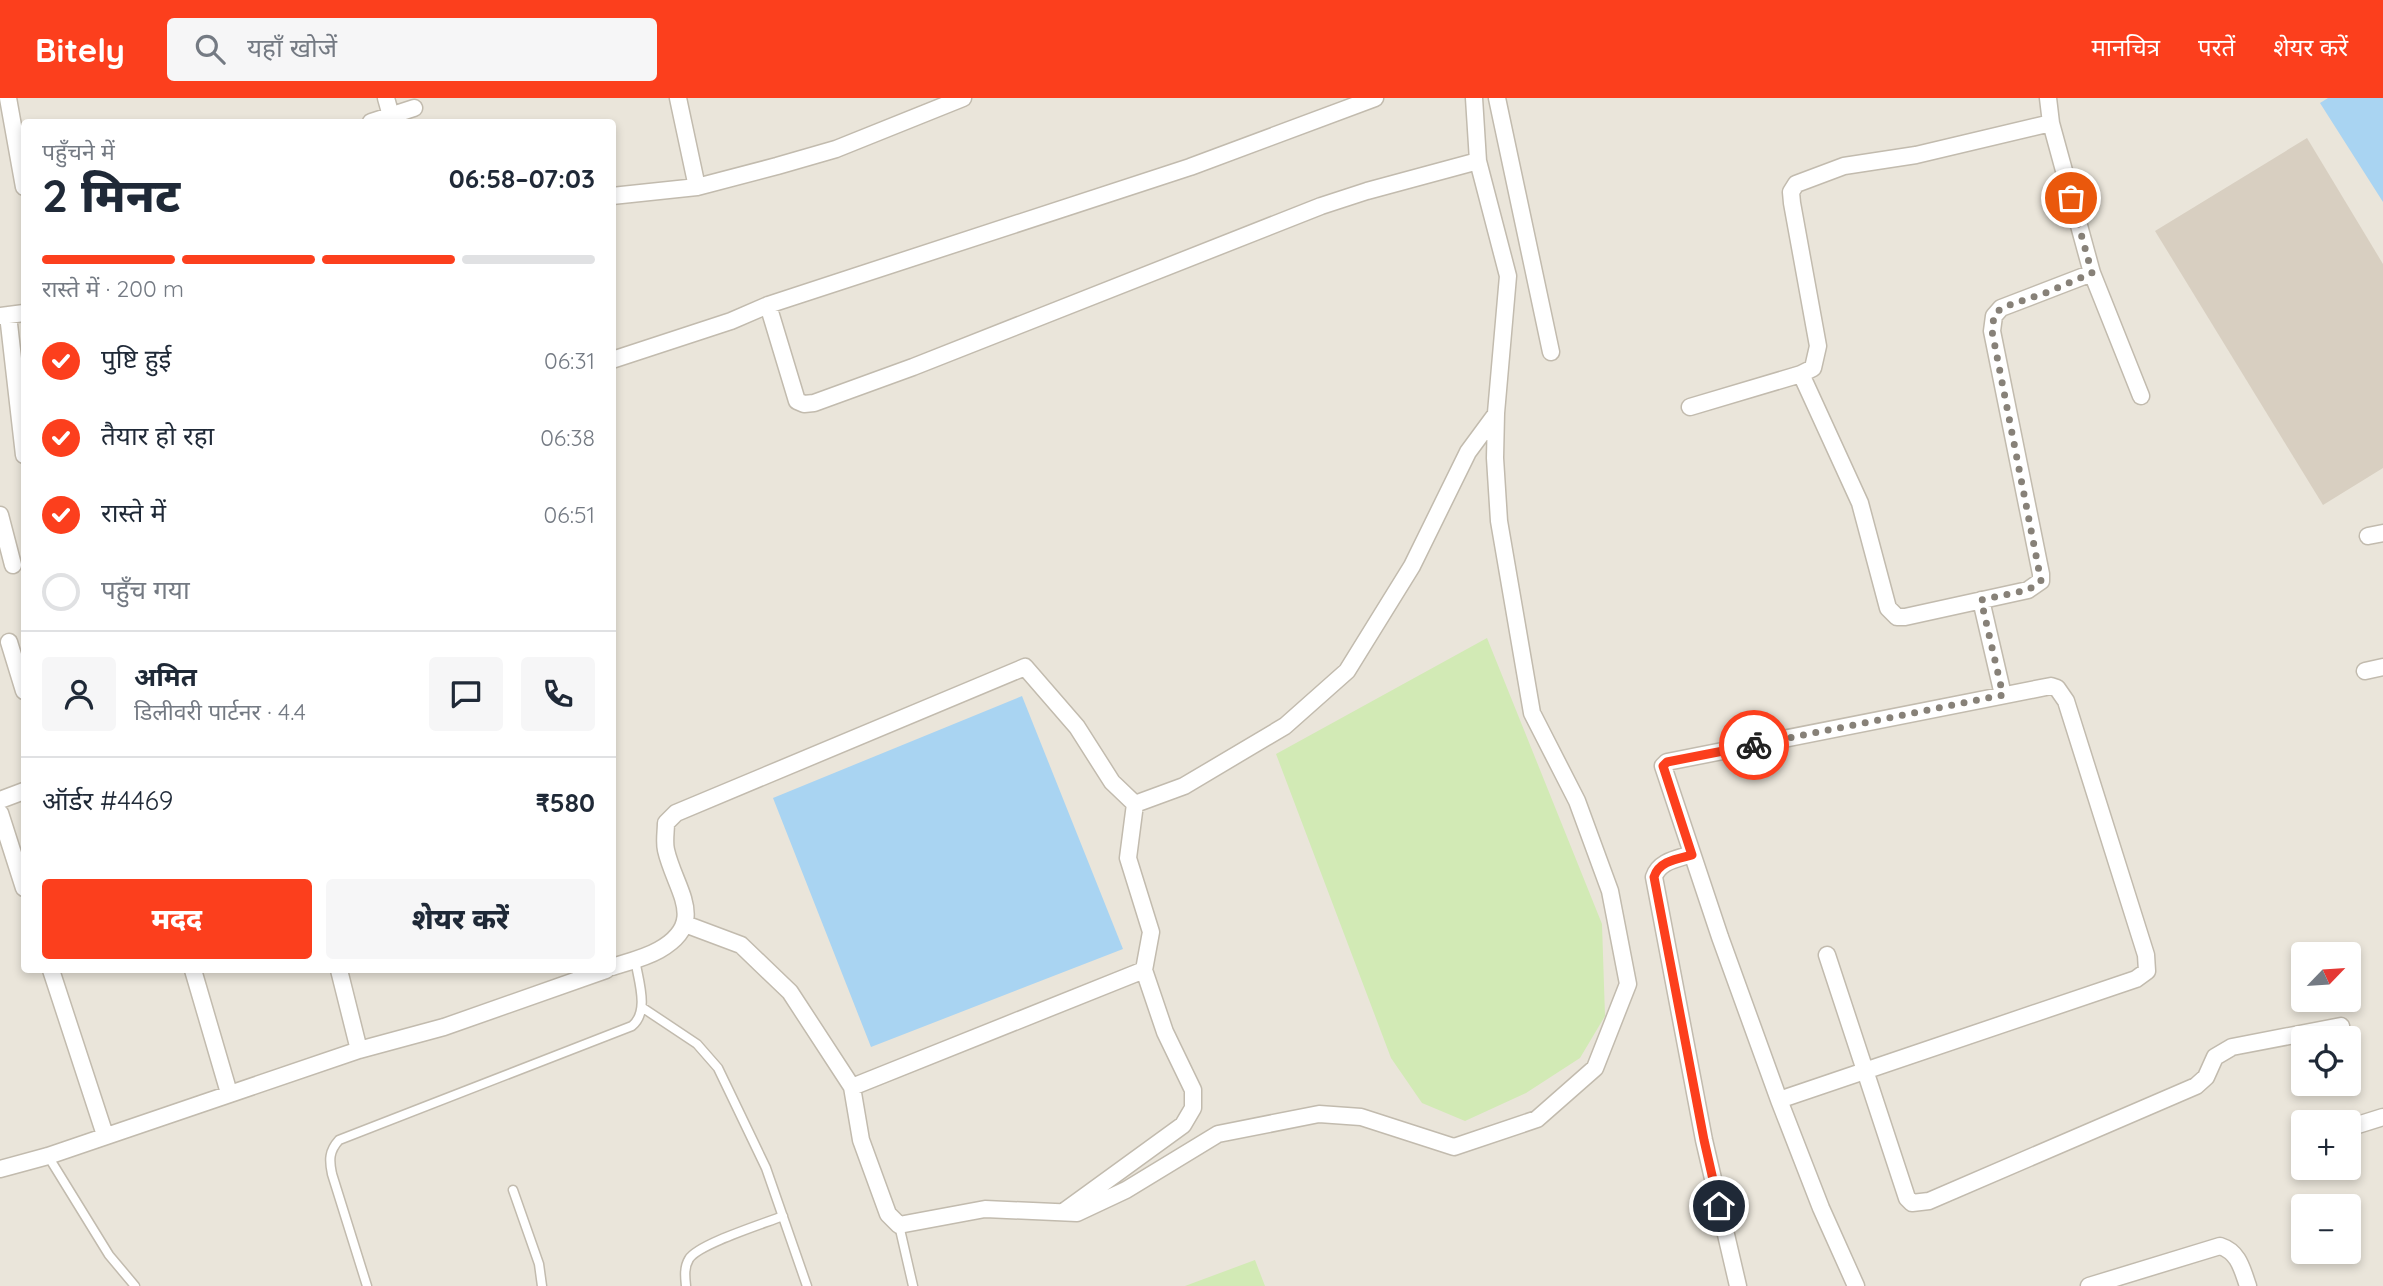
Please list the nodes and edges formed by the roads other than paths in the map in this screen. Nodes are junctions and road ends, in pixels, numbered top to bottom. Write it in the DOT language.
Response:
graph roads {
  1 [pos="8,98"];
  2 [pos="386,98"];
  3 [pos="678,98"];
  4 [pos="963,98"];
  5 [pos="1375,98"];
  6 [pos="1474,98"];
  7 [pos="1497,98"];
  8 [pos="2048,98"];
  9 [pos="417,110"];
  10 [pos="391,116"];
  11 [pos="381,119"];
  12 [pos="2051,123"];
  13 [pos="1478,161"];
  14 [pos="21,170"];
  15 [pos="697,187"];
  16 [pos="616,196"];
  17 [pos="2092,273"];
  18 [pos="768,305"];
  19 [pos="4,315"];
  20 [pos="1551,352"];
  21 [pos="616,359"];
  22 [pos="1801,374"];
  23 [pos="2141,396"];
  24 [pos="1690,407"];
  25 [pos="1496,413"];
  26 [pos="21,433"];
  27 [pos="0,515"];
  28 [pos="13,565"];
  29 [pos="1981,600"];
  30 [pos="9,642"];
  31 [pos="2383,667"];
  32 [pos="2365,671"];
  33 [pos="21,681"];
  34 [pos="2003,695"];
  35 [pos="21,792"];
  36 [pos="0,800"];
  37 [pos="1135,804"];
  38 [pos="0,813"];
  39 [pos="1692,855"];
  40 [pos="21,879"];
  41 [pos="685,924"];
  42 [pos="1827,956"];
  43 [pos="635,959"];
  44 [pos="616,966"];
  45 [pos="1144,970"];
  46 [pos="52,973"];
  47 [pos="194,973"];
  48 [pos="340,973"];
  49 [pos="597,973"];
  50 [pos="643,1008"];
  51 [pos="2291,1036"];
  52 [pos="359,1050"];
  53 [pos="1866,1070"];
  54 [pos="852,1087"];
  55 [pos="229,1093"];
  56 [pos="1779,1100"];
  57 [pos="2383,1117"];
  58 [pos="2361,1124"];
  59 [pos="105,1135"];
  60 [pos="48,1156"];
  61 [pos="0,1169"];
  62 [pos="513,1190"];
  63 [pos="1063,1213"];
  64 [pos="783,1216"];
  65 [pos="899,1225"];
  66 [pos="2127,1280"];
  67 [pos="135,1286"];
  68 [pos="367,1286"];
  69 [pos="542,1286"];
  70 [pos="686,1286"];
  71 [pos="807,1286"];
  72 [pos="913,1286"];
  73 [pos="1738,1286"];
  74 [pos="1856,1286"];
  75 [pos="2089,1286"];
  76 [pos="2248,1286"];
  1 -- 14 [label="street"];
  2 -- 10 [label="street"];
  3 -- 15 [label="street"];
  4 -- 15 [label="street"];
  5 -- 18 [label="street"];
  6 -- 13 [label="street"];
  7 -- 20 [label="street"];
  8 -- 12 [label="street"];
  9 -- 10 [label="street"];
  10 -- 11 [label="street"];
  12 -- 17 [label="street"];
  12 -- 22 [label="street"];
  13 -- 18 [label="street"];
  13 -- 25 [label="street"];
  15 -- 16 [label="street"];
  17 -- 23 [label="street"];
  17 -- 29 [label="street"];
  18 -- 21 [label="street"];
  19 -- 26 [label="street"];
  22 -- 24 [label="street"];
  22 -- 29 [label="street"];
  25 -- 37 [label="street"];
  25 -- 63 [label="street"];
  27 -- 28 [label="street"];
  29 -- 34 [label="street"];
  30 -- 33 [label="street"];
  31 -- 32 [label="street"];
  34 -- 39 [label="street"];
  34 -- 53 [label="street"];
  35 -- 36 [label="street"];
  37 -- 41 [label="street"];
  37 -- 45 [label="street"];
  38 -- 40 [label="street"];
  39 -- 56 [label="street"];
  39 -- 73 [label="street"];
  41 -- 43 [label="street"];
  41 -- 54 [label="street"];
  42 -- 53 [label="street"];
  43 -- 44 [label="street"];
  43 -- 50 [label="lane"];
  45 -- 54 [label="street"];
  45 -- 63 [label="street"];
  46 -- 59 [label="street"];
  47 -- 55 [label="street"];
  48 -- 52 [label="street"];
  49 -- 52 [label="street"];
  50 -- 64 [label="lane"];
  50 -- 68 [label="lane"];
  51 -- 53 [label="street"];
  52 -- 55 [label="street"];
  53 -- 56 [label="street"];
  54 -- 65 [label="street"];
  55 -- 59 [label="street"];
  56 -- 74 [label="street"];
  57 -- 58 [label="street"];
  59 -- 60 [label="street"];
  60 -- 61 [label="street"];
  60 -- 67 [label="lane"];
  62 -- 69 [label="lane"];
  63 -- 65 [label="street"];
  64 -- 70 [label="lane"];
  64 -- 71 [label="lane"];
  65 -- 72 [label="lane"];
  66 -- 75 [label="street"];
  66 -- 76 [label="street"];
}
